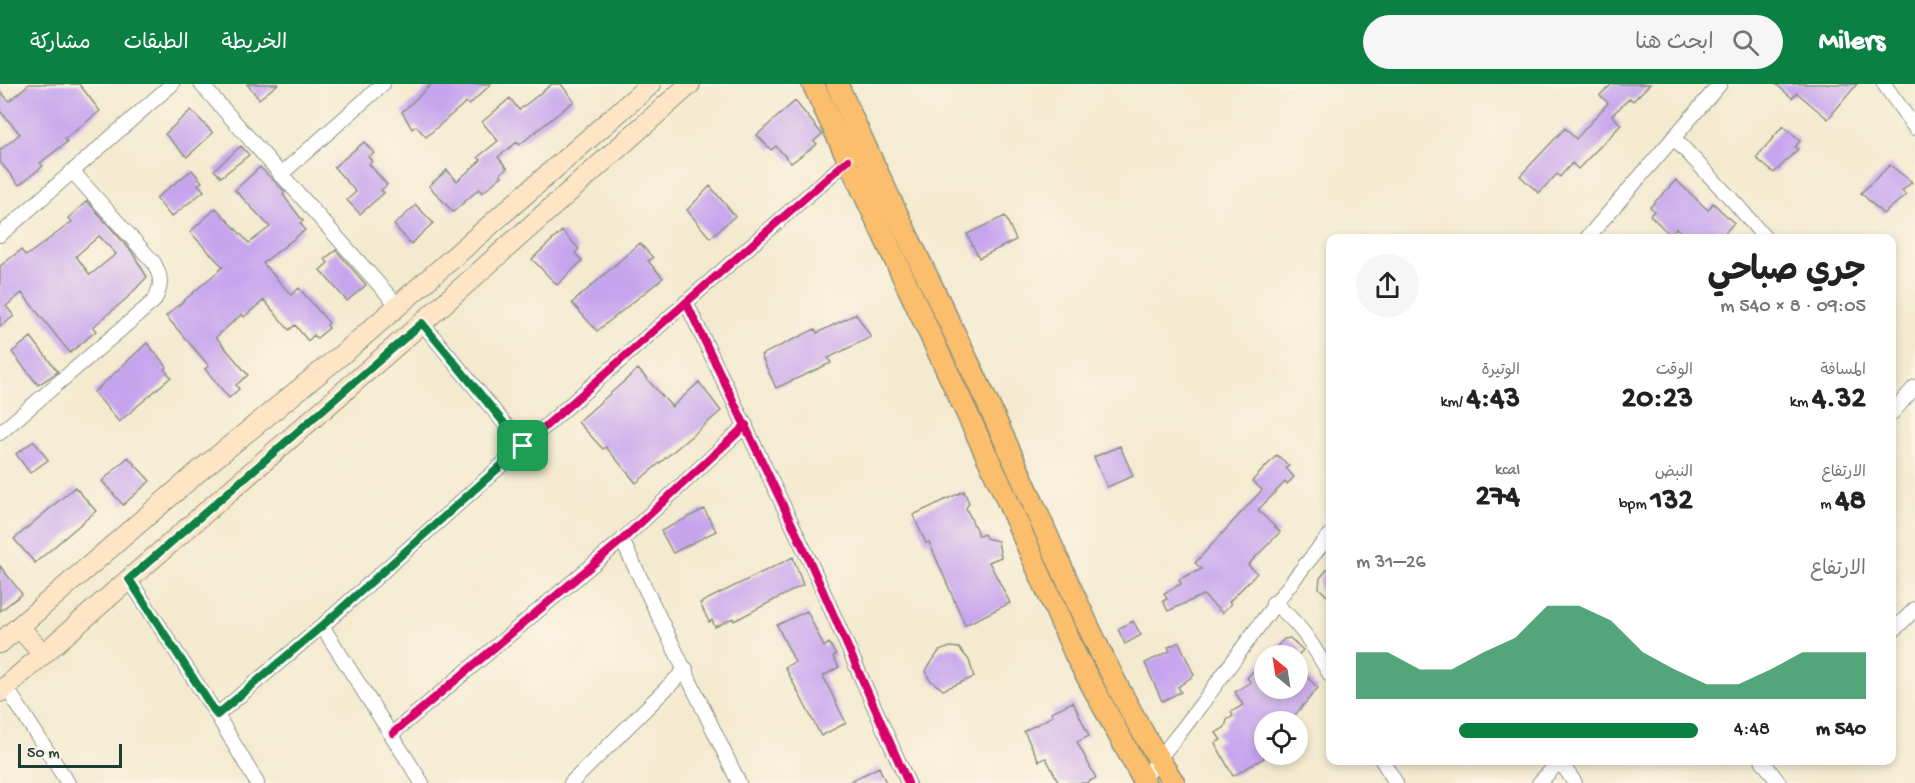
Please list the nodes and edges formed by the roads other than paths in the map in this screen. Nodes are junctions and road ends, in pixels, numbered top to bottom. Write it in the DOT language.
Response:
graph roads {
  1 [pos="172,84"];
  2 [pos="201,84"];
  3 [pos="383,84"];
  4 [pos="651,84"];
  5 [pos="690,84"];
  6 [pos="837,84"];
  7 [pos="1720,84"];
  8 [pos="1884,84"];
  9 [pos="813,85"];
  10 [pos="1915,128"];
  11 [pos="1674,138"];
  12 [pos="848,160"];
  13 [pos="72,171"];
  14 [pos="280,175"];
  15 [pos="1590,234"];
  16 [pos="1762,234"];
  17 [pos="0,235"];
  18 [pos="686,302"];
  19 [pos="398,306"];
  20 [pos="422,323"];
  21 [pos="1915,387"];
  22 [pos="1896,403"];
  23 [pos="746,425"];
  24 [pos="0,433"];
  25 [pos="523,446"];
  26 [pos="622,540"];
  27 [pos="1326,540"];
  28 [pos="129,579"];
  29 [pos="1273,603"];
  30 [pos="1915,609"];
  31 [pos="322,626"];
  32 [pos="19,627"];
  33 [pos="1896,628"];
  34 [pos="0,644"];
  35 [pos="43,654"];
  36 [pos="1326,668"];
  37 [pos="686,669"];
  38 [pos="3,689"];
  39 [pos="217,715"];
  40 [pos="393,733"];
  41 [pos="1157,758"];
  42 [pos="1385,765"];
  43 [pos="1556,765"];
  44 [pos="1563,765"];
  45 [pos="1766,765"];
  46 [pos="1143,782"];
  47 [pos="68,783"];
  48 [pos="257,783"];
  49 [pos="422,783"];
  50 [pos="571,783"];
  51 [pos="739,783"];
  52 [pos="908,783"];
  53 [pos="1174,783"];
  54 [pos="1396,783"];
  55 [pos="1539,783"];
  56 [pos="1575,783"];
  57 [pos="1779,783"];
  1 -- 13 [label="street"];
  2 -- 14 [label="street"];
  3 -- 14 [label="street"];
  4 -- 19 [label="main road"];
  5 -- 20 [label="main road"];
  6 -- 41 [label="main road"];
  7 -- 11 [label="street"];
  8 -- 10 [label="street"];
  9 -- 12 [label="main road"];
  11 -- 15 [label="street"];
  11 -- 16 [label="street"];
  12 -- 18 [label="street"];
  12 -- 46 [label="main road"];
  13 -- 17 [label="street"];
  13 -- 24 [label="street"];
  14 -- 19 [label="street"];
  18 -- 23 [label="street"];
  18 -- 25 [label="street"];
  19 -- 32 [label="main road"];
  20 -- 25 [label="street"];
  20 -- 28 [label="main road"];
  21 -- 22 [label="street"];
  23 -- 26 [label="street"];
  23 -- 52 [label="street"];
  25 -- 31 [label="street"];
  26 -- 37 [label="street"];
  26 -- 40 [label="street"];
  27 -- 29 [label="street"];
  28 -- 35 [label="main road"];
  28 -- 39 [label="street"];
  29 -- 36 [label="street"];
  29 -- 41 [label="street"];
  30 -- 33 [label="street"];
  31 -- 39 [label="street"];
  31 -- 40 [label="street"];
  32 -- 34 [label="main road"];
  32 -- 35 [label="main road"];
  35 -- 38 [label="main road"];
  37 -- 50 [label="street"];
  37 -- 51 [label="street"];
  38 -- 47 [label="street"];
  39 -- 48 [label="street"];
  40 -- 49 [label="street"];
  41 -- 46 [label="street"];
  41 -- 53 [label="main road"];
  42 -- 54 [label="street"];
  43 -- 55 [label="street"];
  44 -- 56 [label="street"];
  45 -- 57 [label="street"];
}
